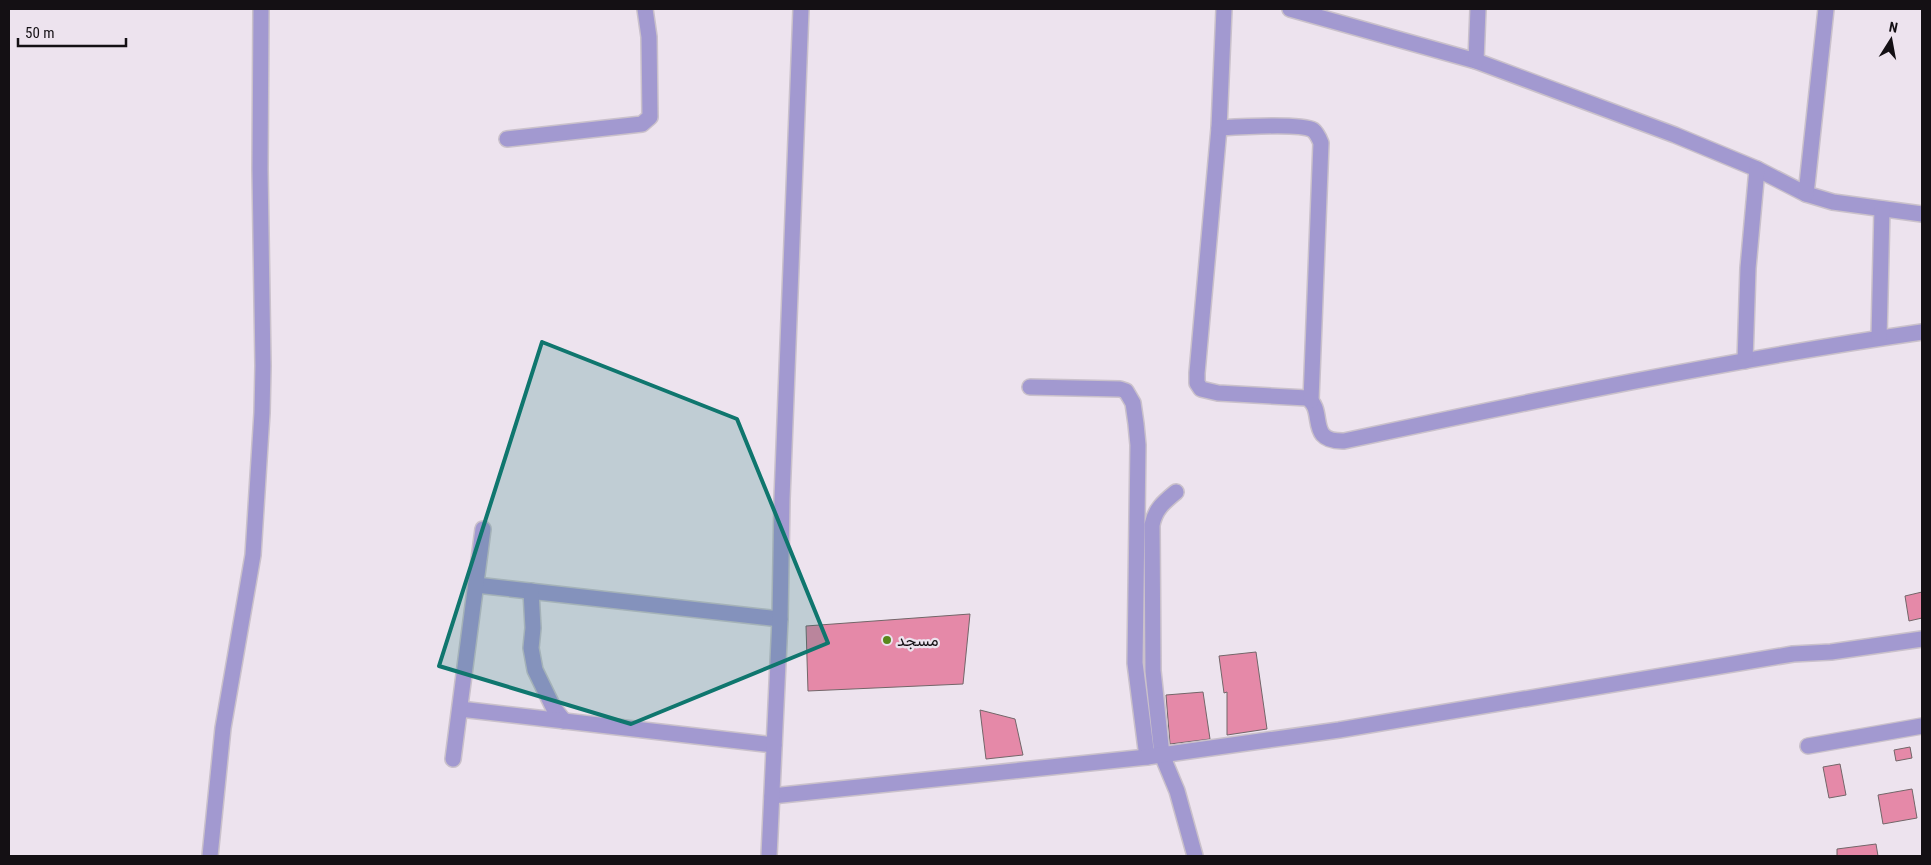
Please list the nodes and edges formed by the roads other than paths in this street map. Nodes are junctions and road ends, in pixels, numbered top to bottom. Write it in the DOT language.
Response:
graph roads {
  1 [pos="261,9"];
  2 [pos="645,9"];
  3 [pos="801,9"];
  4 [pos="1224,9"];
  5 [pos="1290,9"];
  6 [pos="1478,9"];
  7 [pos="1826,9"];
  8 [pos="1476,61"];
  9 [pos="1219,128"];
  10 [pos="507,140"];
  11 [pos="1757,169"];
  12 [pos="1806,194"];
  13 [pos="1882,209"];
  14 [pos="1922,214"];
  15 [pos="1922,332"];
  16 [pos="1880,338"];
  17 [pos="1745,360"];
  18 [pos="1030,387"];
  19 [pos="1311,400"];
  20 [pos="1176,492"];
  21 [pos="483,530"];
  22 [pos="476,585"];
  23 [pos="531,591"];
  24 [pos="780,619"];
  25 [pos="1922,639"];
  26 [pos="460,708"];
  27 [pos="564,721"];
  28 [pos="1922,726"];
  29 [pos="774,745"];
  30 [pos="1808,746"];
  31 [pos="1155,756"];
  32 [pos="453,759"];
  33 [pos="772,796"];
  34 [pos="210,856"];
  35 [pos="769,856"];
  36 [pos="1195,856"];
  1 -- 34 [label="street"];
  2 -- 10 [label="street"];
  3 -- 24 [label="street"];
  4 -- 9 [label="street"];
  5 -- 8 [label="street"];
  6 -- 8 [label="street"];
  7 -- 12 [label="street"];
  8 -- 11 [label="street"];
  9 -- 19 [label="street"];
  9 -- 19 [label="street"];
  11 -- 12 [label="street"];
  11 -- 17 [label="street"];
  12 -- 13 [label="street"];
  13 -- 14 [label="street"];
  13 -- 16 [label="street"];
  15 -- 16 [label="street"];
  16 -- 17 [label="street"];
  17 -- 19 [label="street"];
  18 -- 31 [label="street"];
  20 -- 31 [label="street"];
  21 -- 22 [label="street"];
  22 -- 23 [label="street"];
  22 -- 26 [label="street"];
  23 -- 24 [label="street"];
  23 -- 27 [label="street"];
  24 -- 29 [label="street"];
  25 -- 31 [label="street"];
  26 -- 27 [label="street"];
  26 -- 32 [label="street"];
  27 -- 29 [label="street"];
  28 -- 30 [label="street"];
  29 -- 33 [label="street"];
  31 -- 33 [label="street"];
  31 -- 36 [label="street"];
  33 -- 35 [label="street"];
}
